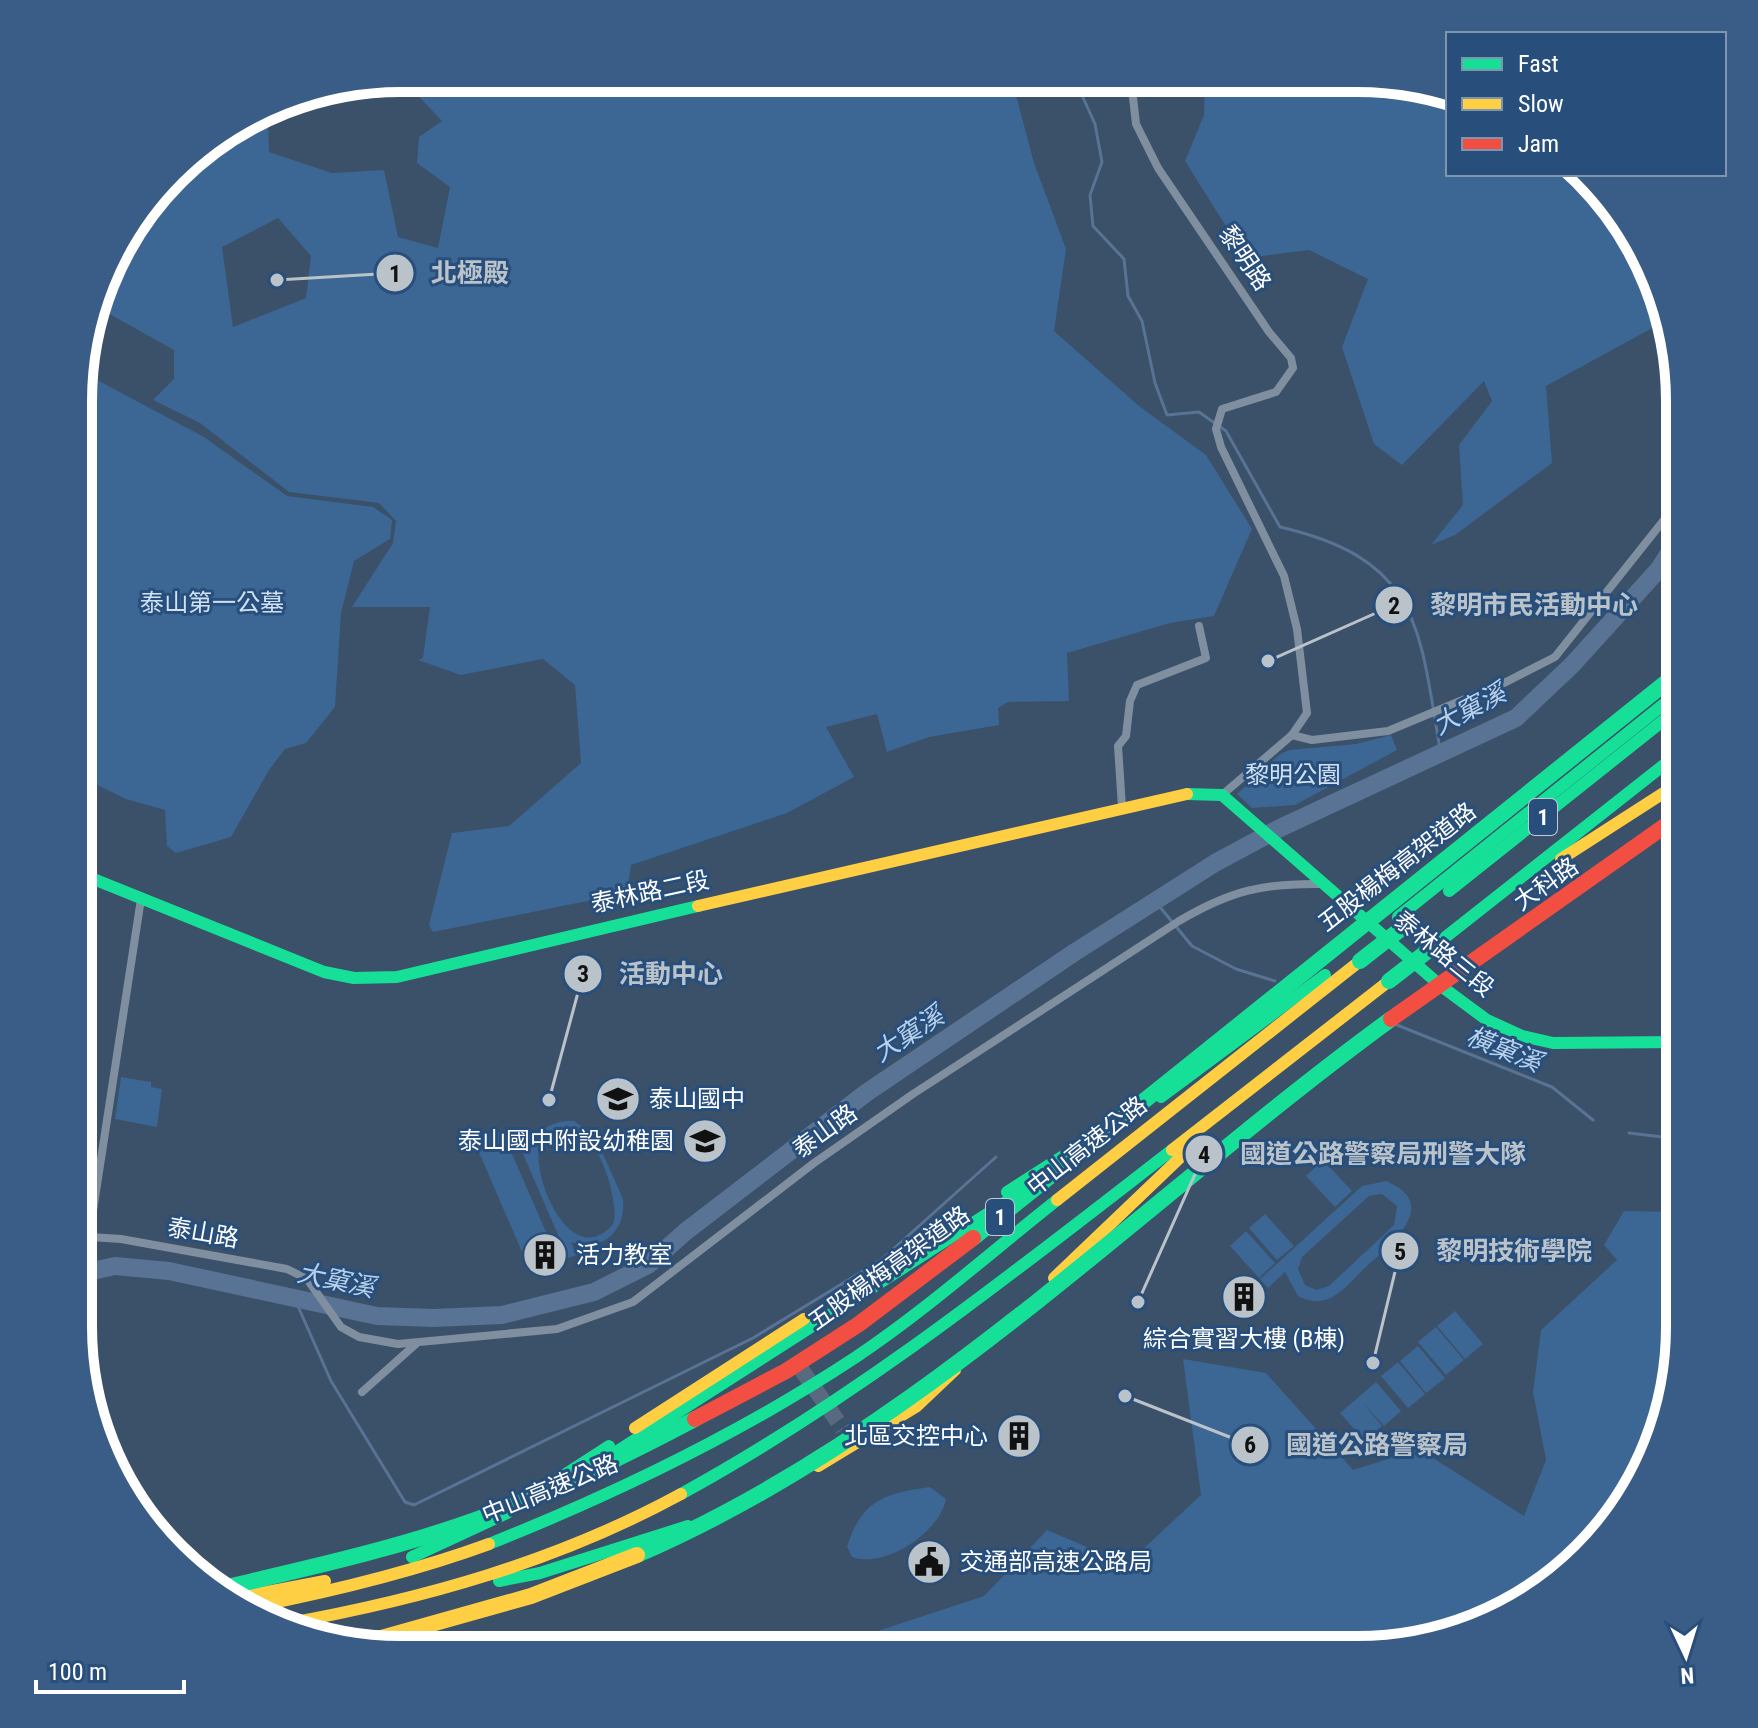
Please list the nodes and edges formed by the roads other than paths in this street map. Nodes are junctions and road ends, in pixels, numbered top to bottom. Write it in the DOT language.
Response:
graph roads {
  1 [pos="1132,92"];
  2 [pos="1666,517"];
  3 [pos="1199,626"];
  4 [pos="1666,682"];
  5 [pos="1666,696"];
  6 [pos="1666,702"];
  7 [pos="1666,718"];
  8 [pos="1292,735"];
  9 [pos="1618,741"];
  10 [pos="1666,763"];
  11 [pos="1666,791"];
  12 [pos="1222,795"];
  13 [pos="1122,807"];
  14 [pos="1666,825"];
  15 [pos="1666,831"];
  16 [pos="92,879"];
  17 [pos="1323,884"];
  18 [pos="141,899"];
  19 [pos="1485,908"];
  20 [pos="1402,921"];
  21 [pos="1357,957"];
  22 [pos="1441,986"];
  23 [pos="1275,1013"];
  24 [pos="1666,1042"];
  25 [pos="1245,1093"];
  26 [pos="92,1228"];
  27 [pos="92,1241"];
  28 [pos="418,1342"];
  29 [pos="784,1344"];
  30 [pos="801,1369"];
  31 [pos="362,1392"];
  32 [pos="843,1429"];
  33 [pos="854,1445"];
  34 [pos="498,1518"];
  35 [pos="378,1570"];
  36 [pos="232,1586"];
  37 [pos="247,1596"];
  38 [pos="274,1604"];
  39 [pos="267,1605"];
  40 [pos="380,1607"];
  41 [pos="304,1620"];
  42 [pos="395,1636"];
  1 -- 8 [label="street, 黎明路"];
  2 -- 8 [label="street"];
  3 -- 13 [label="street"];
  4 -- 36 [label="main road, 五股楊梅高架道路 / 1, bridge"];
  5 -- 9 [label="main road"];
  6 -- 9 [label="main road"];
  7 -- 20 [label="main road, 中山高速公路 / 1"];
  8 -- 12 [label="street, 黎明路"];
  9 -- 20 [label="main road"];
  10 -- 19 [label="main road, 1"];
  11 -- 19 [label="main road"];
  12 -- 13 [label="main road, 泰林路二段"];
  12 -- 17 [label="main road, 泰林路三段"];
  13 -- 18 [label="main road, 泰林路二段"];
  14 -- 42 [label="main road, bridge"];
  15 -- 22 [label="main road, 大科路"];
  16 -- 18 [label="main road, 泰林路二段"];
  17 -- 22 [label="main road, 泰林路三段"];
  17 -- 28 [label="street, 泰山路"];
  18 -- 26 [label="street"];
  19 -- 25 [label="main road, 1, bridge"];
  20 -- 21 [label="main road, 中山高速公路 / 1, bridge"];
  21 -- 23 [label="main road"];
  21 -- 38 [label="main road, 中山高速公路 / 1"];
  22 -- 24 [label="main road, 泰林路三段"];
  23 -- 29 [label="main road"];
  23 -- 34 [label="main road"];
  25 -- 33 [label="main road"];
  25 -- 40 [label="main road, 1"];
  27 -- 28 [label="street, 泰山路"];
  28 -- 31 [label="street"];
  29 -- 30 [label="main road"];
  29 -- 34 [label="main road"];
  32 -- 33 [label="main road"];
  33 -- 40 [label="main road"];
  34 -- 35 [label="main road"];
  35 -- 37 [label="main road"];
  35 -- 38 [label="main road"];
  38 -- 39 [label="main road, 中山高速公路 / 1"];
  40 -- 41 [label="main road, 1"];
}
